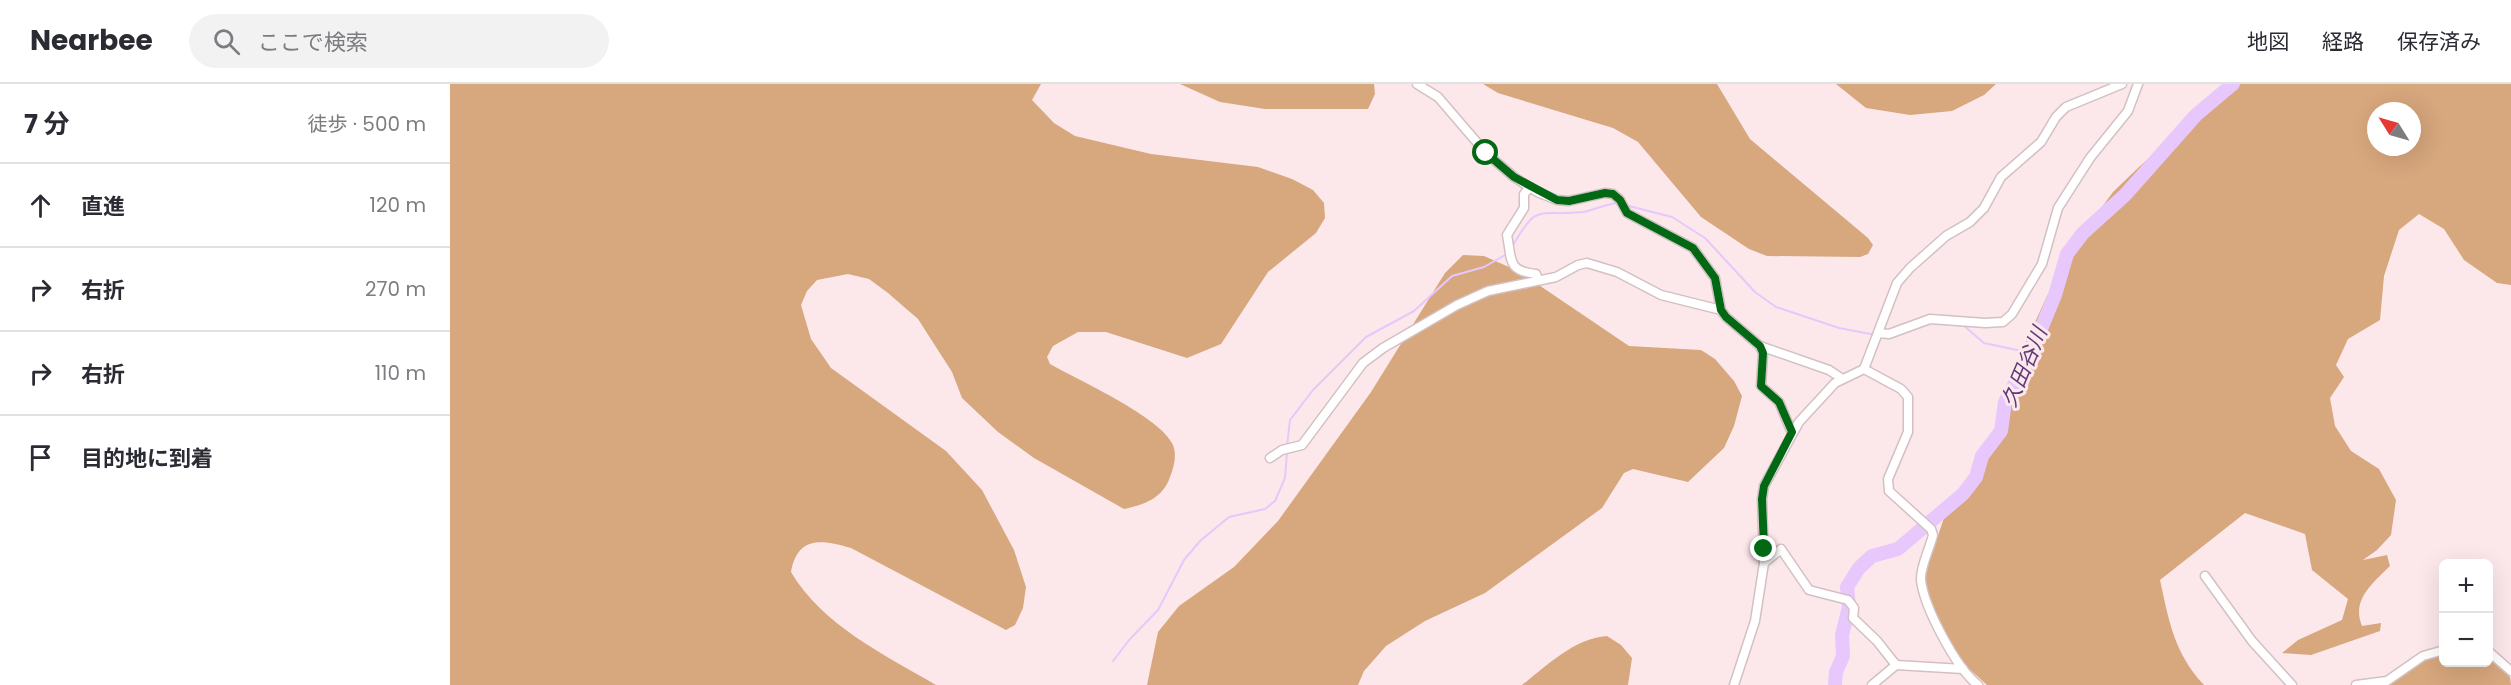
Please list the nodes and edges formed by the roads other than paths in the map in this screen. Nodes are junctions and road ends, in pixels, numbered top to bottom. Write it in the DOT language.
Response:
graph roads {
  1 [pos="1416,84"];
  2 [pos="2122,84"];
  3 [pos="2138,84"];
  4 [pos="1530,187"];
  5 [pos="1538,279"];
  6 [pos="1721,310"];
  7 [pos="1878,333"];
  8 [pos="1760,346"];
  9 [pos="1864,369"];
  10 [pos="1841,378"];
  11 [pos="1792,432"];
  12 [pos="1270,458"];
  13 [pos="1764,563"];
  14 [pos="2205,576"];
  15 [pos="2439,651"];
  16 [pos="2493,655"];
  17 [pos="1896,666"];
  18 [pos="2511,668"];
  19 [pos="1963,669"];
  20 [pos="1734,685"];
  21 [pos="1872,685"];
  22 [pos="1978,685"];
  23 [pos="2292,685"];
  24 [pos="2356,685"];
  1 -- 4 [label="street"];
  2 -- 7 [label="street"];
  3 -- 7 [label="street"];
  4 -- 5 [label="street"];
  4 -- 6 [label="street"];
  5 -- 6 [label="street"];
  5 -- 12 [label="street"];
  6 -- 8 [label="street"];
  7 -- 9 [label="street"];
  8 -- 10 [label="street"];
  8 -- 11 [label="street"];
  9 -- 10 [label="street"];
  9 -- 19 [label="street"];
  10 -- 11 [label="street"];
  11 -- 13 [label="street"];
  13 -- 17 [label="street"];
  13 -- 20 [label="street"];
  14 -- 23 [label="street"];
  15 -- 24 [label="street"];
  16 -- 18 [label="street"];
  17 -- 19 [label="street"];
  17 -- 21 [label="street"];
  19 -- 22 [label="street"];
}
